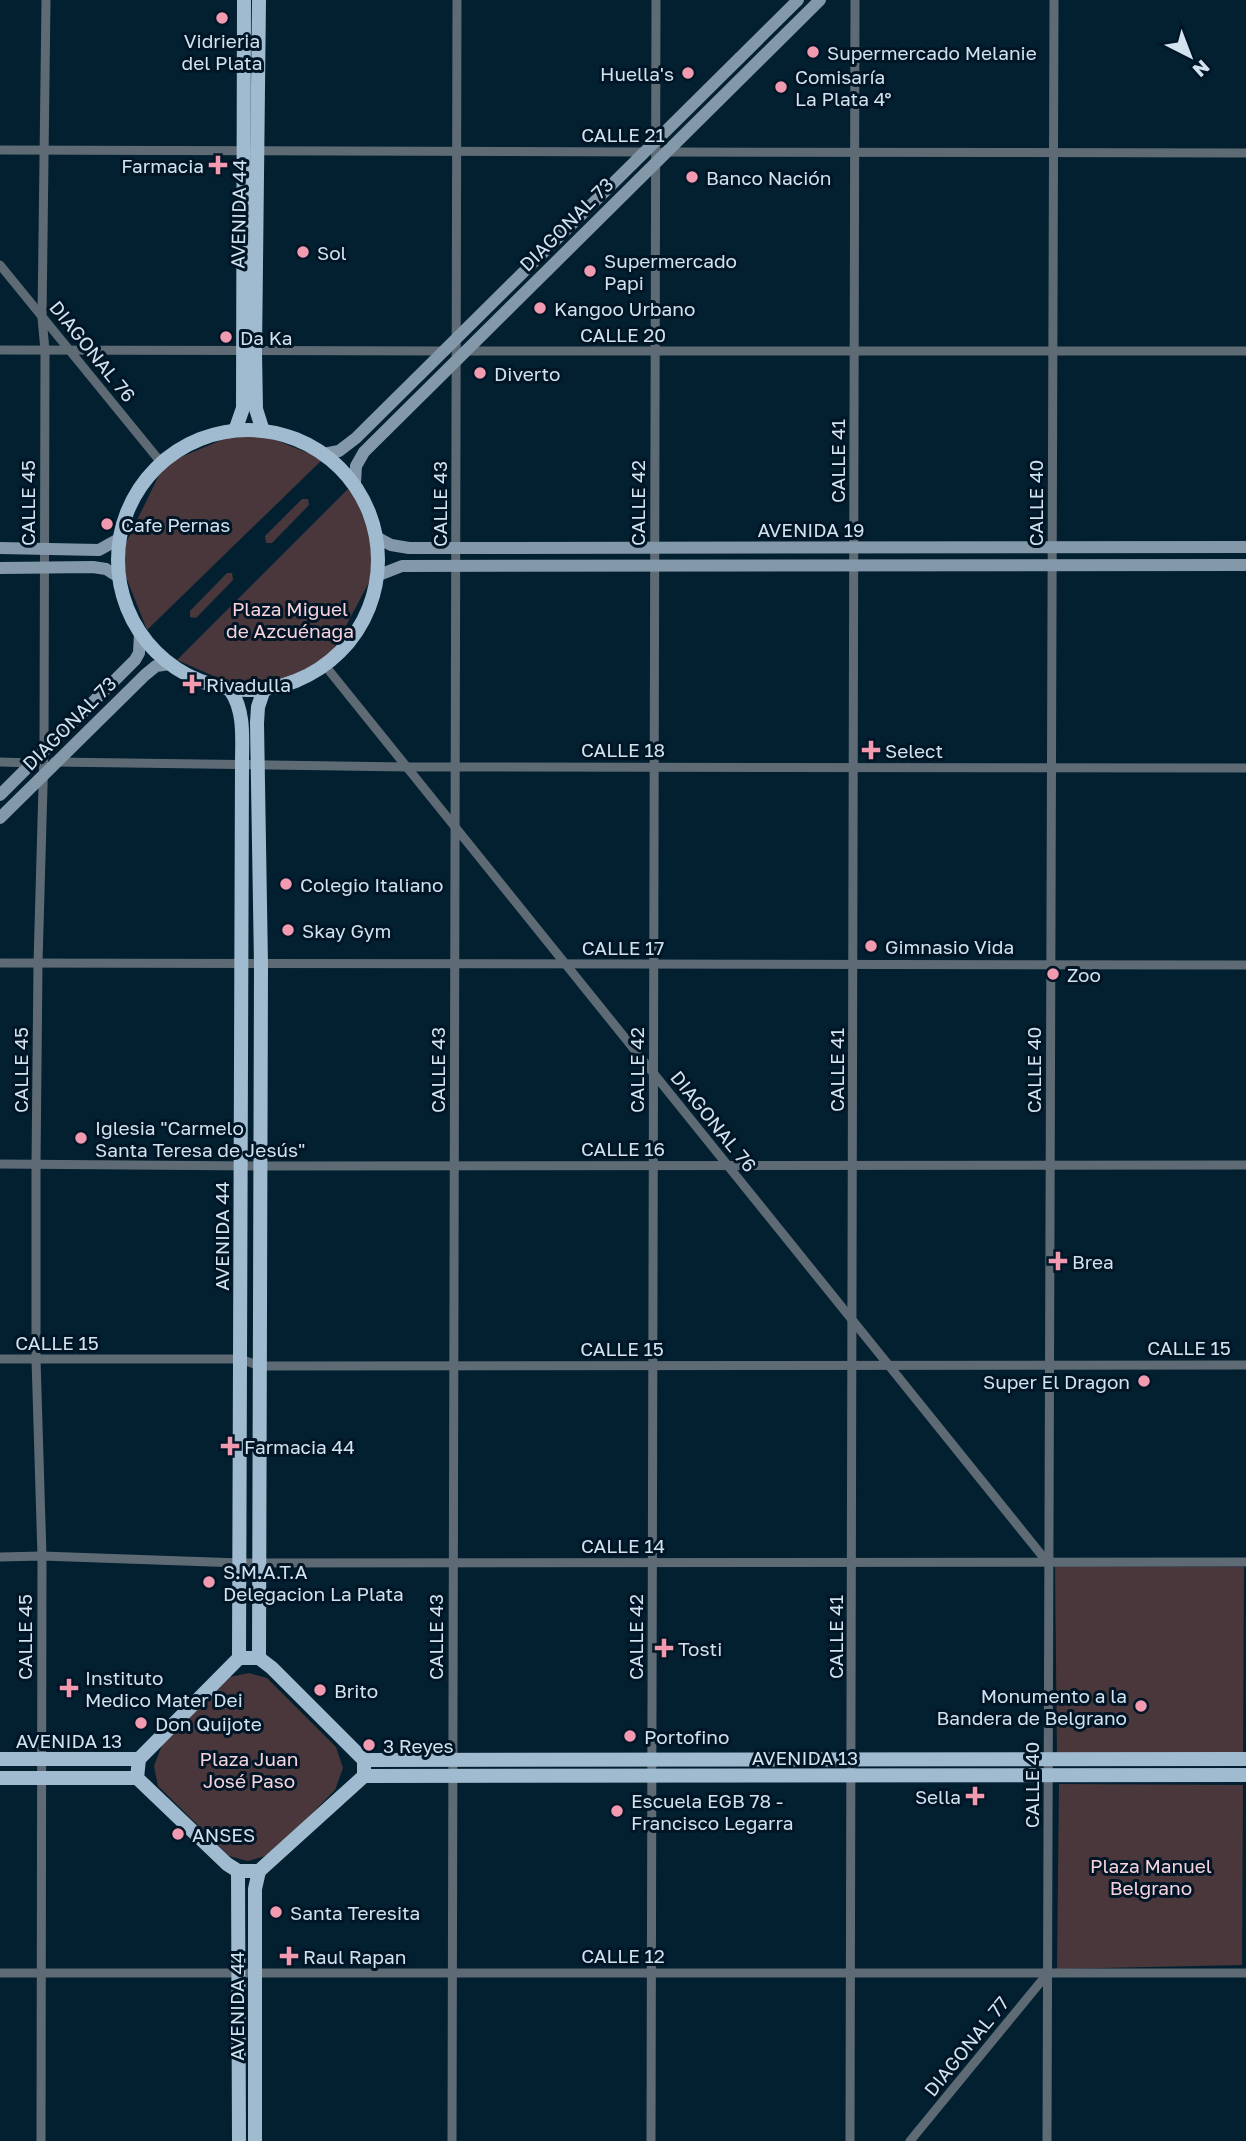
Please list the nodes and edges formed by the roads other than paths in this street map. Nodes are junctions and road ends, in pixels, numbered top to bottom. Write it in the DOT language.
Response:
graph roads {
  1 [pos="46,0"];
  2 [pos="244,0"];
  3 [pos="259,0"];
  4 [pos="457,0"];
  5 [pos="656,0"];
  6 [pos="798,0"];
  7 [pos="820,0"];
  8 [pos="855,0"];
  9 [pos="1054,0"];
  10 [pos="0,150"];
  11 [pos="45,150"];
  12 [pos="243,150"];
  13 [pos="259,151"];
  14 [pos="458,152"];
  15 [pos="656,152"];
  16 [pos="855,152"];
  17 [pos="1053,153"];
  18 [pos="1246,153"];
  19 [pos="0,265"];
  20 [pos="42,318"];
  21 [pos="0,350"];
  22 [pos="45,350"];
  23 [pos="70,350"];
  24 [pos="248,351"];
  25 [pos="456,351"];
  26 [pos="854,351"];
  27 [pos="1053,351"];
  28 [pos="1246,351"];
  29 [pos="655,352"];
  30 [pos="236,428"];
  31 [pos="262,428"];
  32 [pos="323,454"];
  33 [pos="159,460"];
  34 [pos="355,483"];
  35 [pos="377,538"];
  36 [pos="117,540"];
  37 [pos="1246,547"];
  38 [pos="0,548"];
  39 [pos="44,548"];
  40 [pos="456,548"];
  41 [pos="655,548"];
  42 [pos="854,548"];
  43 [pos="1052,548"];
  44 [pos="1246,565"];
  45 [pos="456,566"];
  46 [pos="655,566"];
  47 [pos="854,566"];
  48 [pos="1052,566"];
  49 [pos="0,568"];
  50 [pos="45,568"];
  51 [pos="379,575"];
  52 [pos="117,576"];
  53 [pos="140,633"];
  54 [pos="170,664"];
  55 [pos="327,668"];
  56 [pos="231,691"];
  57 [pos="263,691"];
  58 [pos="0,762"];
  59 [pos="44,763"];
  60 [pos="242,763"];
  61 [pos="258,764"];
  62 [pos="407,766"];
  63 [pos="455,766"];
  64 [pos="654,767"];
  65 [pos="854,767"];
  66 [pos="1051,768"];
  67 [pos="1246,768"];
  68 [pos="0,794"];
  69 [pos="0,818"];
  70 [pos="455,829"];
  71 [pos="0,963"];
  72 [pos="38,963"];
  73 [pos="242,964"];
  74 [pos="261,964"];
  75 [pos="454,964"];
  76 [pos="568,964"];
  77 [pos="654,964"];
  78 [pos="853,964"];
  79 [pos="1051,965"];
  80 [pos="1246,965"];
  81 [pos="654,1074"];
  82 [pos="0,1164"];
  83 [pos="726,1164"];
  84 [pos="36,1165"];
  85 [pos="1050,1165"];
  86 [pos="1246,1165"];
  87 [pos="241,1166"];
  88 [pos="260,1166"];
  89 [pos="454,1166"];
  90 [pos="654,1166"];
  91 [pos="853,1166"];
  92 [pos="853,1320"];
  93 [pos="0,1359"];
  94 [pos="36,1359"];
  95 [pos="240,1359"];
  96 [pos="853,1365"];
  97 [pos="888,1365"];
  98 [pos="1049,1365"];
  99 [pos="1246,1365"];
  100 [pos="260,1366"];
  101 [pos="453,1366"];
  102 [pos="653,1366"];
  103 [pos="41,1556"];
  104 [pos="0,1557"];
  105 [pos="852,1562"];
  106 [pos="1246,1562"];
  107 [pos="240,1563"];
  108 [pos="259,1563"];
  109 [pos="452,1563"];
  110 [pos="653,1563"];
  111 [pos="1048,1563"];
  112 [pos="239,1658"];
  113 [pos="259,1658"];
  114 [pos="0,1759"];
  115 [pos="42,1759"];
  116 [pos="139,1759"];
  117 [pos="1246,1759"];
  118 [pos="364,1760"];
  119 [pos="452,1760"];
  120 [pos="653,1760"];
  121 [pos="852,1760"];
  122 [pos="1048,1760"];
  123 [pos="1246,1775"];
  124 [pos="363,1776"];
  125 [pos="453,1776"];
  126 [pos="652,1776"];
  127 [pos="852,1776"];
  128 [pos="1048,1776"];
  129 [pos="0,1778"];
  130 [pos="41,1778"];
  131 [pos="138,1778"];
  132 [pos="239,1871"];
  133 [pos="259,1871"];
  134 [pos="256,1972"];
  135 [pos="0,1973"];
  136 [pos="42,1973"];
  137 [pos="240,1973"];
  138 [pos="452,1973"];
  139 [pos="652,1973"];
  140 [pos="851,1973"];
  141 [pos="1048,1973"];
  142 [pos="1246,1973"];
  143 [pos="41,2141"];
  144 [pos="239,2141"];
  145 [pos="255,2141"];
  146 [pos="452,2141"];
  147 [pos="651,2141"];
  148 [pos="850,2141"];
  149 [pos="911,2141"];
  150 [pos="1047,2141"];
  1 -- 11 [label="street, CALLE 45"];
  2 -- 12 [label="main road, AVENIDA 44"];
  3 -- 13 [label="main road, AVENIDA 44"];
  4 -- 14 [label="street, CALLE 43"];
  5 -- 15 [label="street, CALLE 42"];
  6 -- 15 [label="main road, DIAGONAL 73"];
  7 -- 15 [label="main road, DIAGONAL 73"];
  8 -- 16 [label="street, CALLE 41"];
  9 -- 17 [label="street, CALLE 40"];
  10 -- 11 [label="street, CALLE 21"];
  11 -- 12 [label="street, CALLE 21"];
  11 -- 20 [label="street, CALLE 45"];
  12 -- 13 [label="street, CALLE 21"];
  12 -- 24 [label="main road, AVENIDA 44"];
  13 -- 14 [label="street, CALLE 21"];
  13 -- 24 [label="main road, AVENIDA 44"];
  14 -- 15 [label="street, CALLE 21"];
  14 -- 25 [label="street, CALLE 43"];
  15 -- 16 [label="street, CALLE 21"];
  15 -- 25 [label="main road, DIAGONAL 73"];
  15 -- 29 [label="street, CALLE 42"];
  16 -- 17 [label="street, CALLE 21"];
  16 -- 26 [label="street, CALLE 41"];
  17 -- 18 [label="street, CALLE 21"];
  17 -- 27 [label="street, CALLE 40"];
  19 -- 20 [label="street, DIAGONAL 76"];
  20 -- 22 [label="street, CALLE 45"];
  20 -- 23 [label="street, DIAGONAL 76"];
  21 -- 22 [label="street, CALLE 20"];
  22 -- 23 [label="street, CALLE 20"];
  22 -- 39 [label="street, CALLE 45"];
  23 -- 24 [label="street, CALLE 20"];
  23 -- 33 [label="street, DIAGONAL 76"];
  24 -- 25 [label="street, CALLE 20"];
  24 -- 30 [label="main road, AVENIDA 44"];
  24 -- 31 [label="main road, AVENIDA 44"];
  25 -- 29 [label="street, CALLE 20"];
  25 -- 32 [label="main road, DIAGONAL 73"];
  25 -- 34 [label="main road, DIAGONAL 73"];
  25 -- 40 [label="street, CALLE 43"];
  26 -- 27 [label="street, CALLE 20"];
  26 -- 29 [label="street, CALLE 20"];
  26 -- 42 [label="street, CALLE 41"];
  27 -- 28 [label="street, CALLE 20"];
  27 -- 43 [label="street, CALLE 40"];
  29 -- 41 [label="street, CALLE 42"];
  30 -- 31 [label="main road"];
  30 -- 33 [label="main road"];
  31 -- 32 [label="main road"];
  32 -- 34 [label="main road"];
  33 -- 36 [label="main road"];
  34 -- 35 [label="main road"];
  35 -- 40 [label="main road, AVENIDA 19"];
  35 -- 51 [label="main road"];
  36 -- 39 [label="main road"];
  36 -- 52 [label="main road"];
  37 -- 43 [label="main road, AVENIDA 19"];
  38 -- 39 [label="main road"];
  39 -- 50 [label="street, CALLE 45"];
  40 -- 41 [label="main road, AVENIDA 19"];
  40 -- 45 [label="street, CALLE 43"];
  41 -- 42 [label="main road, AVENIDA 19"];
  41 -- 46 [label="street, CALLE 42"];
  42 -- 43 [label="main road, AVENIDA 19"];
  42 -- 47 [label="street, CALLE 41"];
  43 -- 48 [label="street, CALLE 40"];
  44 -- 48 [label="main road, AVENIDA 19"];
  45 -- 46 [label="main road, AVENIDA 19"];
  45 -- 51 [label="main road, AVENIDA 19"];
  45 -- 63 [label="street, CALLE 43"];
  46 -- 47 [label="main road, AVENIDA 19"];
  46 -- 64 [label="street, CALLE 42"];
  47 -- 48 [label="main road, AVENIDA 19"];
  47 -- 65 [label="street, CALLE 41"];
  48 -- 66 [label="street, CALLE 40"];
  49 -- 50 [label="main road"];
  50 -- 52 [label="main road"];
  50 -- 59 [label="street, CALLE 45"];
  51 -- 55 [label="main road"];
  52 -- 53 [label="main road"];
  53 -- 54 [label="main road"];
  53 -- 59 [label="main road, DIAGONAL 73"];
  54 -- 56 [label="main road"];
  54 -- 59 [label="main road, DIAGONAL 73"];
  55 -- 57 [label="main road"];
  55 -- 62 [label="street, DIAGONAL 76"];
  56 -- 57 [label="main road"];
  56 -- 60 [label="main road, AVENIDA 44"];
  57 -- 61 [label="main road, AVENIDA 44"];
  58 -- 59 [label="street, CALLE 18"];
  59 -- 60 [label="street, CALLE 18"];
  59 -- 68 [label="main road, DIAGONAL 73"];
  59 -- 69 [label="main road, DIAGONAL 73"];
  59 -- 72 [label="street, CALLE 45"];
  60 -- 61 [label="street, CALLE 18"];
  60 -- 73 [label="main road, AVENIDA 44"];
  61 -- 62 [label="street, CALLE 18"];
  61 -- 74 [label="main road, AVENIDA 44"];
  62 -- 63 [label="street, CALLE 18"];
  62 -- 70 [label="street, DIAGONAL 76"];
  63 -- 64 [label="street, CALLE 18"];
  63 -- 70 [label="street, CALLE 43"];
  64 -- 65 [label="street, CALLE 18"];
  64 -- 77 [label="street, CALLE 42"];
  65 -- 66 [label="street, CALLE 18"];
  65 -- 78 [label="street, CALLE 41"];
  66 -- 67 [label="street, CALLE 18"];
  66 -- 79 [label="street, CALLE 40"];
  70 -- 75 [label="street, CALLE 43"];
  70 -- 76 [label="street, DIAGONAL 76"];
  71 -- 72 [label="street, CALLE 17"];
  72 -- 73 [label="street, CALLE 17"];
  72 -- 84 [label="street, CALLE 45"];
  73 -- 74 [label="street, CALLE 17"];
  73 -- 87 [label="main road, AVENIDA 44"];
  74 -- 75 [label="street, CALLE 17"];
  74 -- 88 [label="main road, AVENIDA 44"];
  75 -- 76 [label="street, CALLE 17"];
  75 -- 89 [label="street, CALLE 43"];
  76 -- 77 [label="street, CALLE 17"];
  76 -- 81 [label="street, DIAGONAL 76"];
  77 -- 78 [label="street, CALLE 17"];
  77 -- 81 [label="street, CALLE 42"];
  78 -- 79 [label="street, CALLE 17"];
  78 -- 91 [label="street, CALLE 41"];
  79 -- 80 [label="street, CALLE 17"];
  79 -- 85 [label="street, CALLE 40"];
  81 -- 83 [label="street, DIAGONAL 76"];
  81 -- 90 [label="street, CALLE 42"];
  82 -- 84 [label="street, CALLE 16"];
  83 -- 90 [label="street, CALLE 16"];
  83 -- 91 [label="street, CALLE 16"];
  83 -- 92 [label="street, DIAGONAL 76"];
  84 -- 87 [label="street, CALLE 16"];
  84 -- 94 [label="street, CALLE 45"];
  85 -- 86 [label="street, CALLE 16"];
  85 -- 91 [label="street, CALLE 16"];
  85 -- 98 [label="street, CALLE 40"];
  87 -- 88 [label="street, CALLE 16"];
  87 -- 95 [label="main road, AVENIDA 44"];
  88 -- 89 [label="street, CALLE 16"];
  88 -- 100 [label="main road, AVENIDA 44"];
  89 -- 90 [label="street, CALLE 16"];
  89 -- 101 [label="street, CALLE 43"];
  90 -- 102 [label="street, CALLE 42"];
  91 -- 92 [label="street, CALLE 41"];
  92 -- 96 [label="street, CALLE 41"];
  92 -- 97 [label="street, DIAGONAL 76"];
  93 -- 94 [label="street, CALLE 15"];
  94 -- 95 [label="street, CALLE 15"];
  94 -- 103 [label="street, CALLE 45"];
  95 -- 100 [label="street, CALLE 15"];
  95 -- 107 [label="main road, AVENIDA 44"];
  96 -- 97 [label="street, CALLE 15"];
  96 -- 102 [label="street, CALLE 15"];
  96 -- 105 [label="street, CALLE 41"];
  97 -- 98 [label="street, CALLE 15"];
  97 -- 111 [label="street, DIAGONAL 76"];
  98 -- 99 [label="street, CALLE 15"];
  98 -- 111 [label="street, CALLE 40"];
  100 -- 101 [label="street, CALLE 15"];
  100 -- 108 [label="main road, AVENIDA 44"];
  101 -- 102 [label="street, CALLE 15"];
  101 -- 109 [label="street, CALLE 43"];
  102 -- 110 [label="street, CALLE 42"];
  103 -- 104 [label="street, CALLE 14"];
  103 -- 107 [label="street, CALLE 14"];
  103 -- 115 [label="street, CALLE 45"];
  105 -- 110 [label="street, CALLE 14"];
  105 -- 111 [label="street, CALLE 14"];
  105 -- 121 [label="street, CALLE 41"];
  106 -- 111 [label="street, CALLE 14"];
  107 -- 108 [label="street, CALLE 14"];
  107 -- 112 [label="main road, AVENIDA 44"];
  108 -- 109 [label="street, CALLE 14"];
  108 -- 113 [label="main road, AVENIDA 44"];
  109 -- 110 [label="street, CALLE 14"];
  109 -- 119 [label="street, CALLE 43"];
  110 -- 120 [label="street, CALLE 42"];
  111 -- 122 [label="street, CALLE 40"];
  112 -- 113 [label="main road"];
  112 -- 116 [label="main road"];
  113 -- 118 [label="main road"];
  114 -- 115 [label="main road, AVENIDA 13"];
  115 -- 116 [label="main road, AVENIDA 13"];
  115 -- 130 [label="street, CALLE 45"];
  116 -- 131 [label="main road"];
  117 -- 122 [label="main road, AVENIDA 13"];
  118 -- 119 [label="main road, AVENIDA 13"];
  118 -- 124 [label="main road"];
  119 -- 120 [label="main road, AVENIDA 13"];
  119 -- 125 [label="street, CALLE 43"];
  120 -- 121 [label="main road, AVENIDA 13"];
  120 -- 126 [label="street, CALLE 42"];
  121 -- 122 [label="main road, AVENIDA 13"];
  121 -- 127 [label="street, CALLE 41"];
  122 -- 128 [label="street, CALLE 40"];
  123 -- 128 [label="main road, AVENIDA 13"];
  124 -- 125 [label="main road, AVENIDA 13"];
  124 -- 133 [label="main road"];
  125 -- 126 [label="main road, AVENIDA 13"];
  125 -- 138 [label="street, CALLE 43"];
  126 -- 127 [label="main road, AVENIDA 13"];
  126 -- 139 [label="street, CALLE 42"];
  127 -- 128 [label="main road, AVENIDA 13"];
  127 -- 140 [label="street, CALLE 41"];
  128 -- 141 [label="street, CALLE 40"];
  129 -- 130 [label="main road, AVENIDA 13"];
  130 -- 131 [label="main road, AVENIDA 13"];
  130 -- 136 [label="street, CALLE 45"];
  131 -- 132 [label="main road"];
  132 -- 133 [label="main road"];
  132 -- 137 [label="main road, AVENIDA 44"];
  133 -- 134 [label="main road, AVENIDA 44"];
  134 -- 137 [label="street, CALLE 12"];
  134 -- 138 [label="street, CALLE 12"];
  134 -- 145 [label="main road, AVENIDA 44"];
  135 -- 136 [label="street, CALLE 12"];
  136 -- 137 [label="street, CALLE 12"];
  136 -- 143 [label="street, CALLE 45"];
  137 -- 144 [label="main road, AVENIDA 44"];
  138 -- 139 [label="street, CALLE 12"];
  138 -- 146 [label="street, CALLE 43"];
  139 -- 140 [label="street, CALLE 12"];
  139 -- 147 [label="street, CALLE 42"];
  140 -- 141 [label="street, CALLE 12"];
  140 -- 148 [label="street, CALLE 41"];
  141 -- 142 [label="street, CALLE 12"];
  141 -- 149 [label="street, DIAGONAL 77"];
  141 -- 150 [label="street, CALLE 40"];
}
